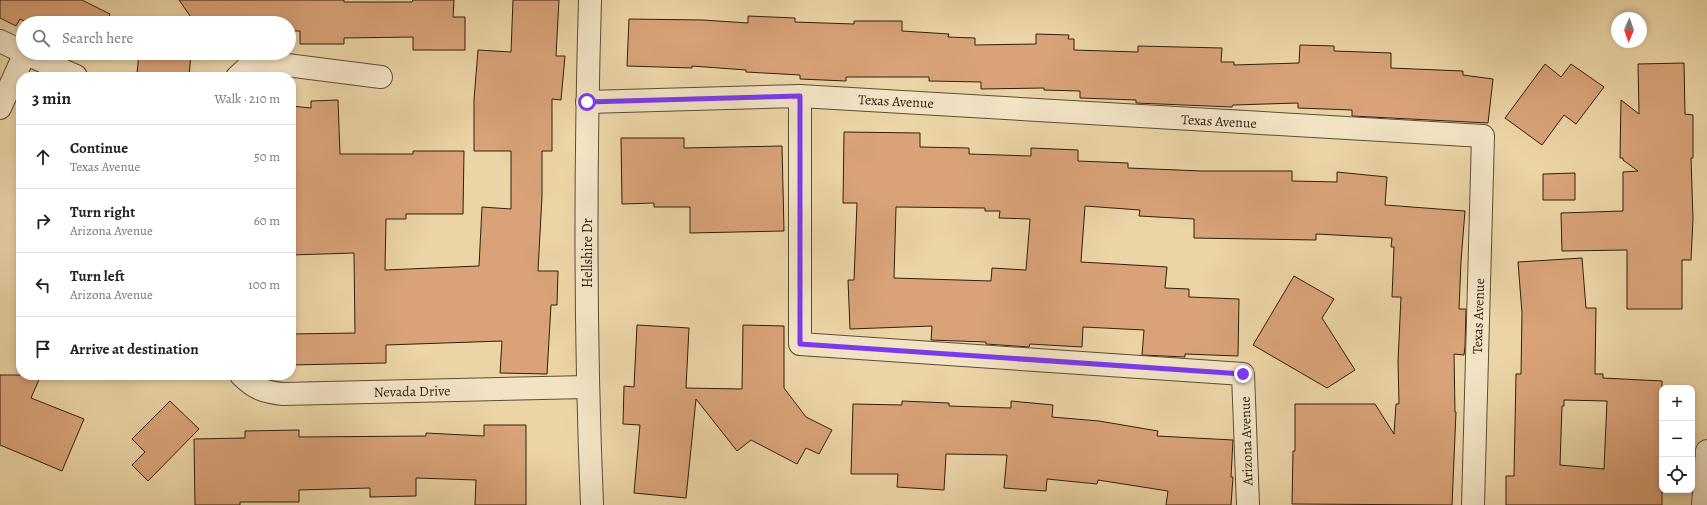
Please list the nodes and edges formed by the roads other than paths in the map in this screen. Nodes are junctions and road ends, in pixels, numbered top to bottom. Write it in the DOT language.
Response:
graph roads {
  1 [pos="590,0"];
  2 [pos="0,41"];
  3 [pos="16,49"];
  4 [pos="21,60"];
  5 [pos="40,60"];
  6 [pos="67,72"];
  7 [pos="242,72"];
  8 [pos="381,77"];
  9 [pos="800,96"];
  10 [pos="587,102"];
  11 [pos="0,108"];
  12 [pos="246,380"];
  13 [pos="587,387"];
  14 [pos="1707,451"];
  15 [pos="592,505"];
  16 [pos="1248,505"];
  17 [pos="1473,505"];
  18 [pos="1703,505"];
  1 -- 10 [label="street, Hellshire Dr"];
  2 -- 3 [label="street"];
  4 -- 11 [label="street"];
  5 -- 6 [label="street"];
  7 -- 8 [label="street"];
  9 -- 10 [label="street, Texas Avenue"];
  9 -- 16 [label="street, Arizona Avenue"];
  9 -- 17 [label="street, Texas Avenue"];
  10 -- 13 [label="street, Hellshire Dr"];
  12 -- 13 [label="street, Nevada Drive"];
  13 -- 15 [label="street, Hellshire Dr"];
  14 -- 18 [label="street"];
}
